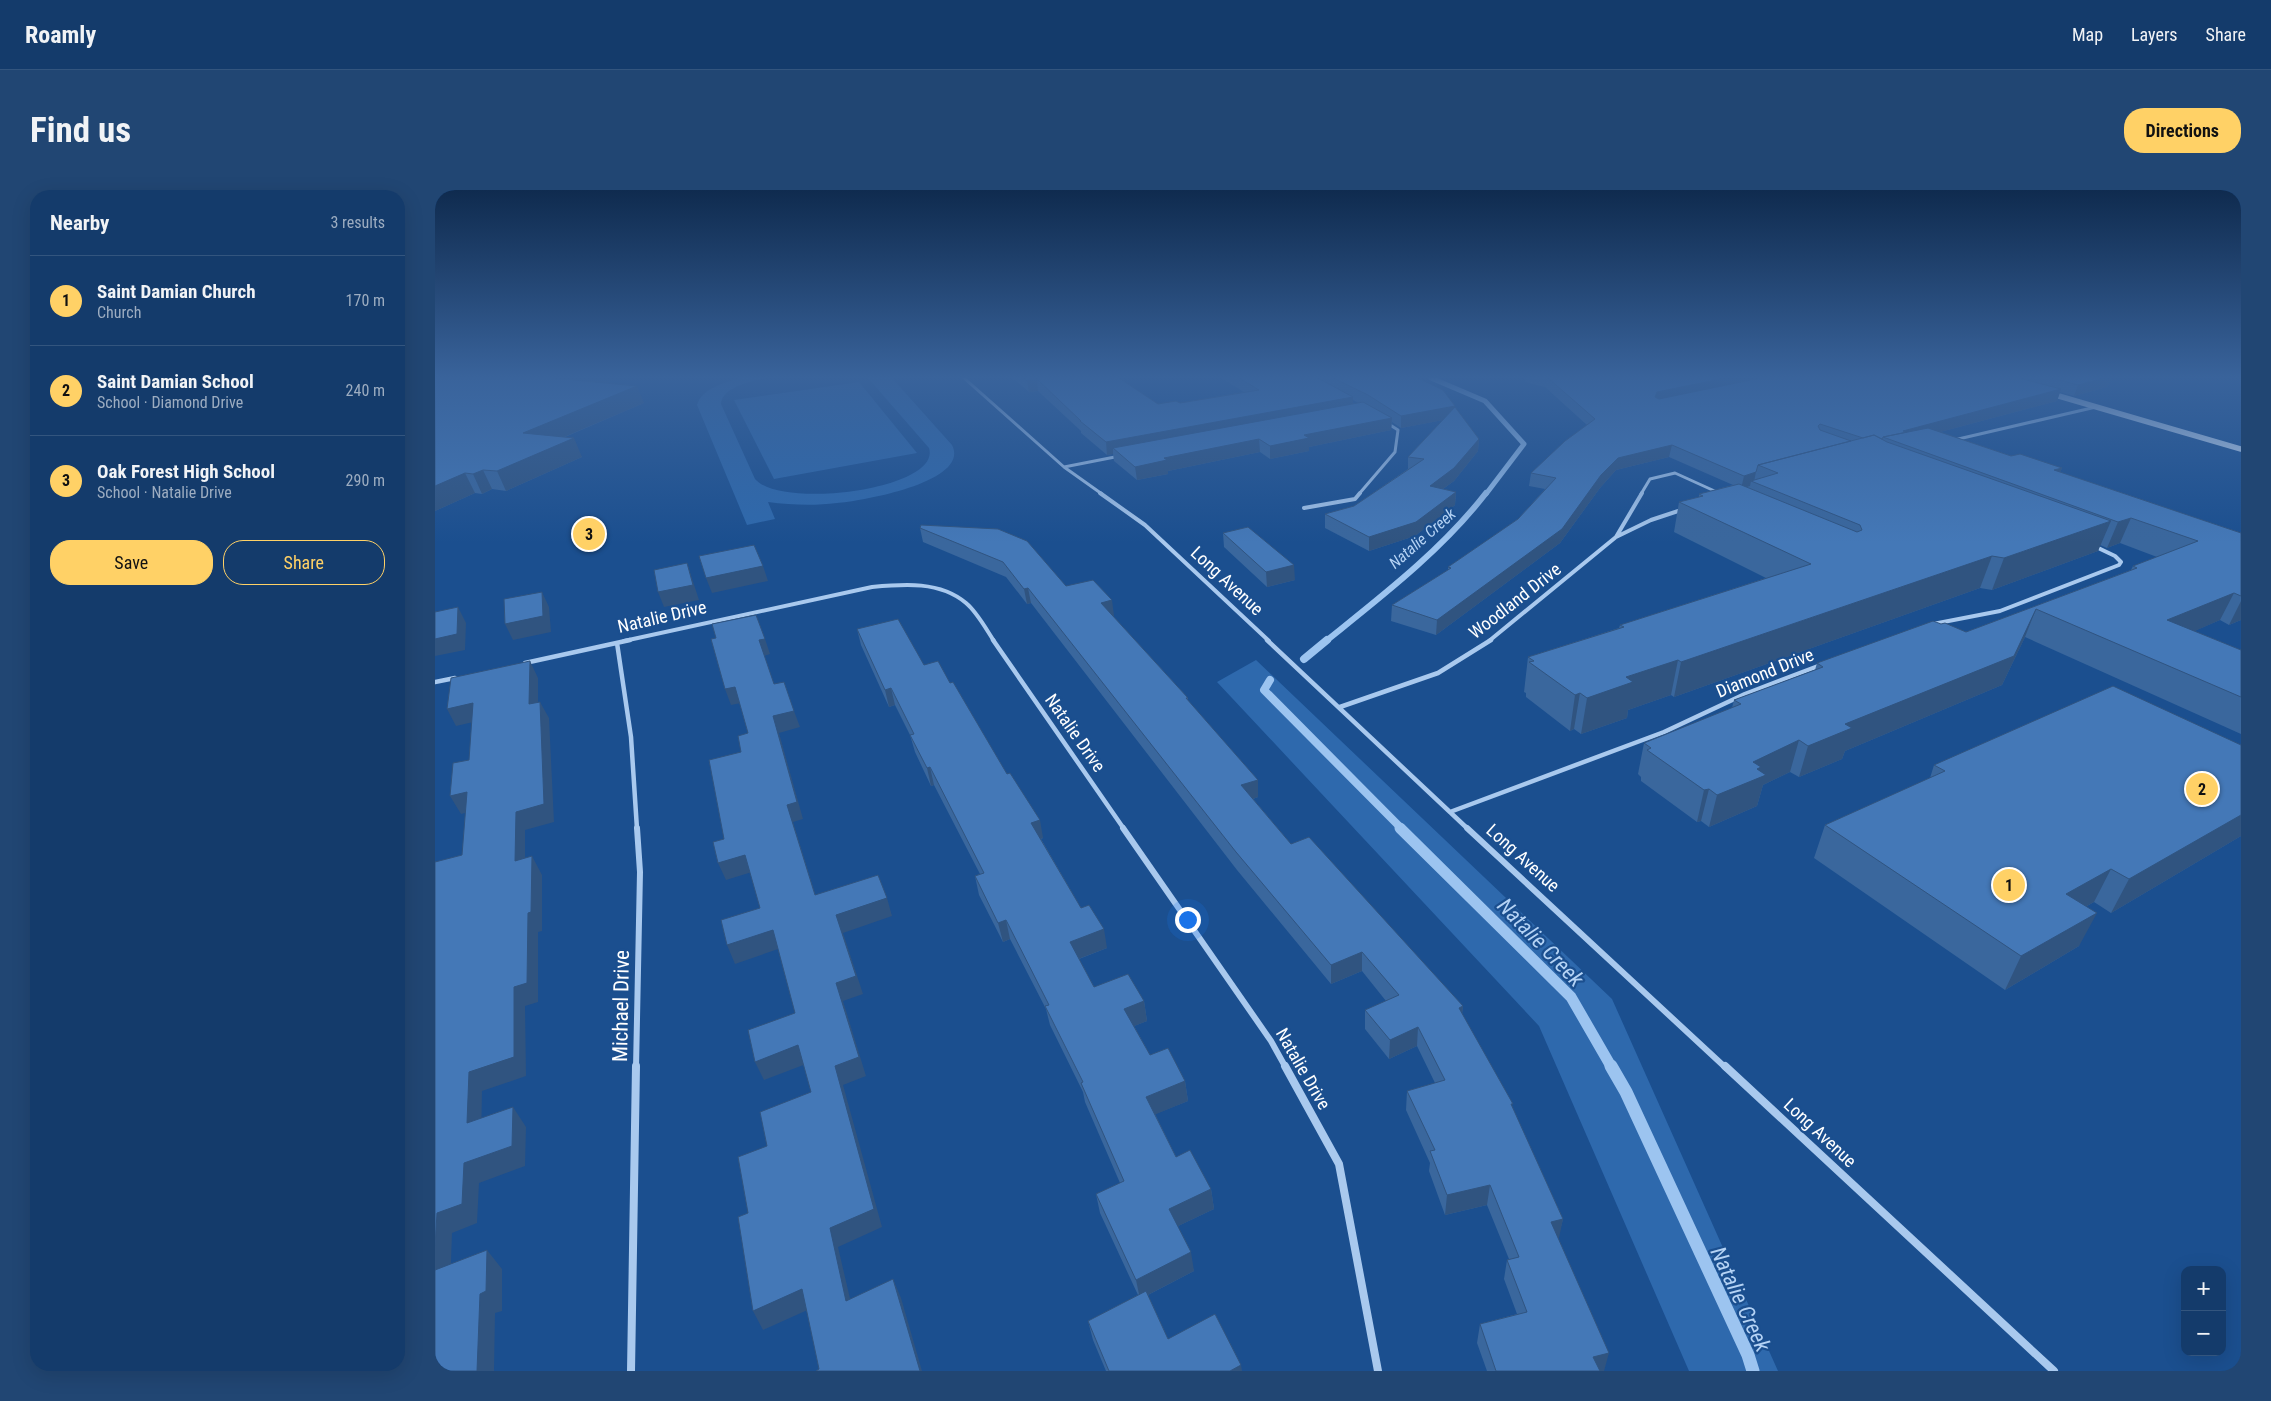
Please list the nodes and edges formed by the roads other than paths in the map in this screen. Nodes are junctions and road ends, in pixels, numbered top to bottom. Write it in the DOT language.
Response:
graph roads {
  1 [pos="1026,433"];
  2 [pos="1398,433"];
  3 [pos="1982,433"];
  4 [pos="2188,433"];
  5 [pos="1952,440"];
  6 [pos="2240,448"];
  7 [pos="1123,456"];
  8 [pos="1064,466"];
  9 [pos="1727,496"];
  10 [pos="1304,508"];
  11 [pos="1686,508"];
  12 [pos="1616,537"];
  13 [pos="2093,546"];
  14 [pos="1929,626"];
  15 [pos="617,643"];
  16 [pos="1825,663"];
  17 [pos="521,664"];
  18 [pos="464,676"];
  19 [pos="435,682"];
  20 [pos="1340,707"];
  21 [pos="1450,812"];
  22 [pos="631,1371"];
  23 [pos="1378,1371"];
  24 [pos="2054,1371"];
  1 -- 8 [label="street, Long Avenue"];
  2 -- 10 [label="street"];
  3 -- 5 [label="street"];
  4 -- 6 [label="street"];
  7 -- 8 [label="street"];
  8 -- 20 [label="street, Long Avenue"];
  9 -- 12 [label="street, Woodland Drive"];
  11 -- 12 [label="street, Woodland Drive"];
  12 -- 20 [label="street, Woodland Drive"];
  13 -- 14 [label="street"];
  15 -- 17 [label="street, Natalie Drive"];
  15 -- 22 [label="street, Michael Drive"];
  15 -- 23 [label="street, Natalie Drive"];
  16 -- 21 [label="street, Diamond Drive"];
  18 -- 19 [label="street"];
  20 -- 21 [label="street, Long Avenue"];
  21 -- 24 [label="street, Long Avenue"];
}
